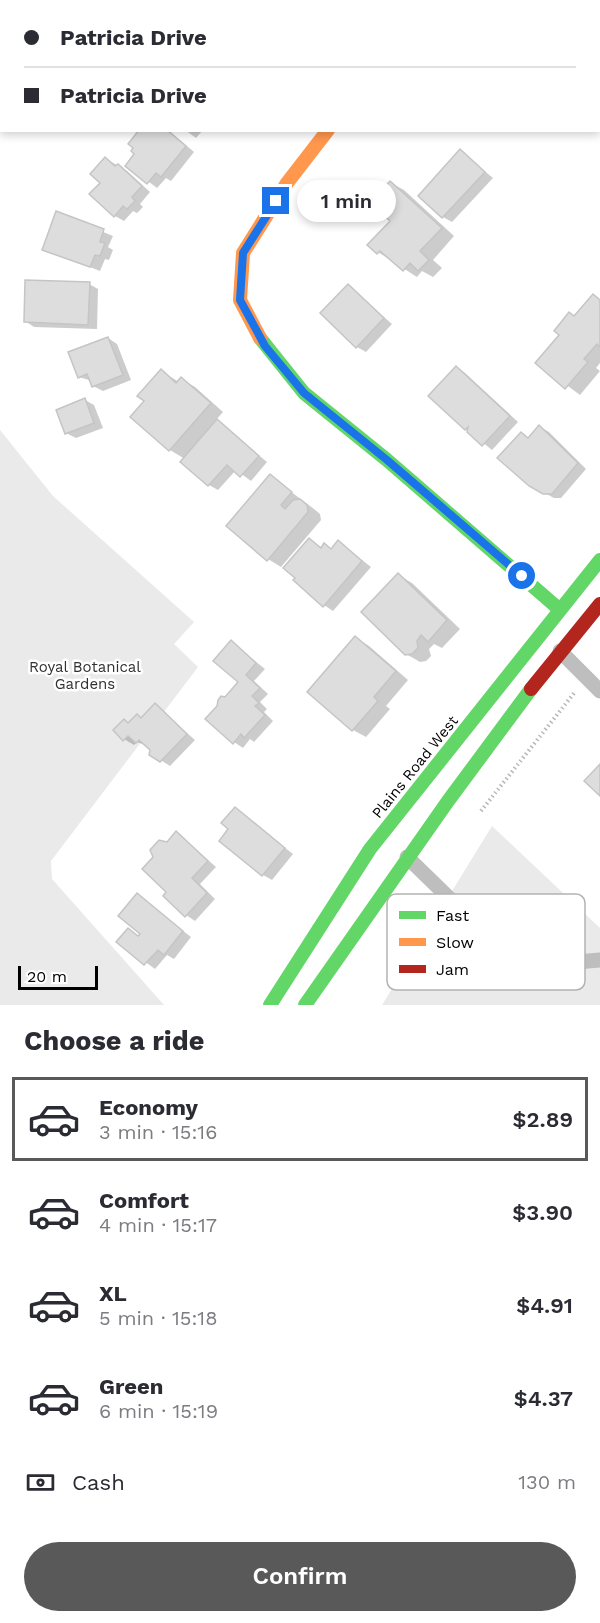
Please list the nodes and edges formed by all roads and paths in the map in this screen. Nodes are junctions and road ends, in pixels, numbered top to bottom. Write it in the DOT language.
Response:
graph roads {
  1 [pos="326,132"];
  2 [pos="600,560"];
  3 [pos="600,604"];
  4 [pos="559,609"];
  5 [pos="560,651"];
  6 [pos="586,678"];
  7 [pos="600,691"];
  8 [pos="474,820"];
  9 [pos="407,857"];
  10 [pos="445,894"];
  11 [pos="600,960"];
  12 [pos="585,961"];
  13 [pos="270,1005"];
  14 [pos="305,1005"];
  1 -- 4 [label="main road"];
  2 -- 4 [label="main road, Plains Road West"];
  3 -- 5 [label="main road"];
  4 -- 13 [label="main road, Plains Road West"];
  5 -- 6 [label="lane"];
  5 -- 9 [label="main road"];
  6 -- 7 [label="lane"];
  6 -- 8 [label="path"];
  9 -- 10 [label="lane"];
  9 -- 14 [label="main road"];
  11 -- 12 [label="lane"];
}
